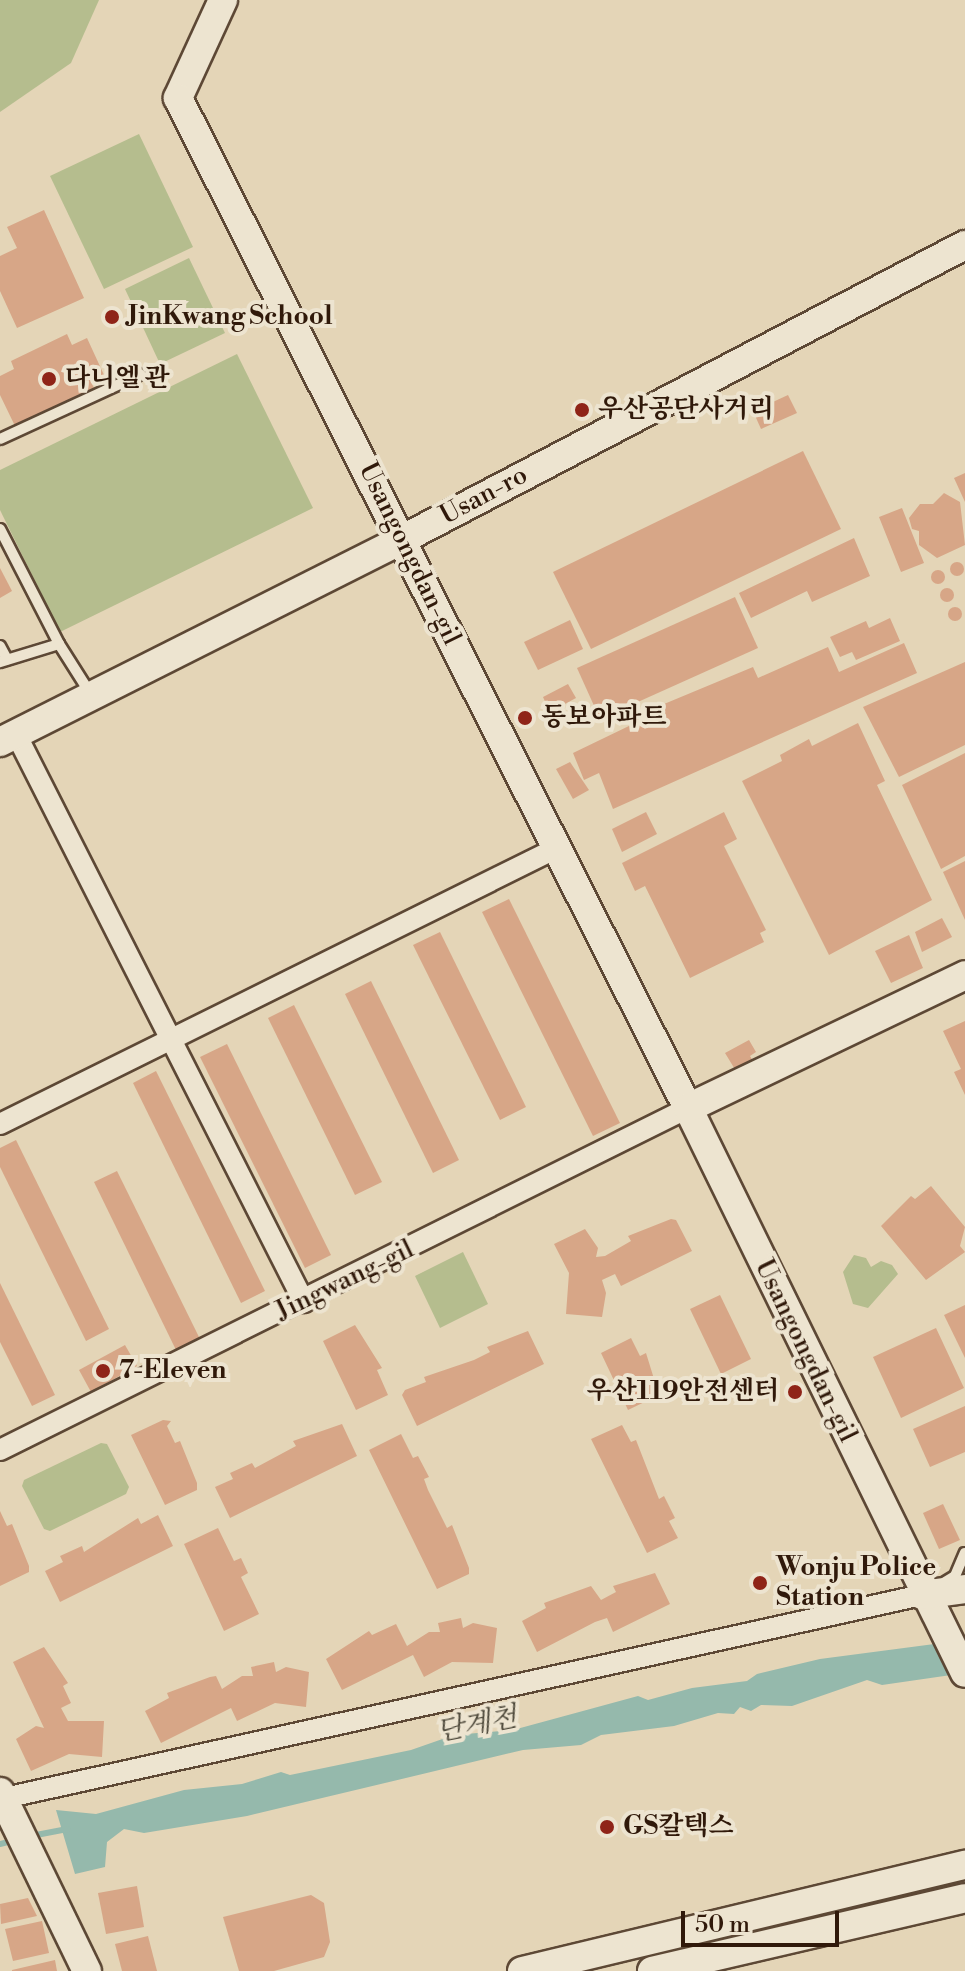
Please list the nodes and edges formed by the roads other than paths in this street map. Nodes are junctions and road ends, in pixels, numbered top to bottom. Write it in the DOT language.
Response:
graph roads {
  1 [pos="223,0"];
  2 [pos="965,245"];
  3 [pos="141,374"];
  4 [pos="0,439"];
  5 [pos="0,529"];
  6 [pos="403,539"];
  7 [pos="59,644"];
  8 [pos="0,646"];
  9 [pos="3,660"];
  10 [pos="93,697"];
  11 [pos="8,738"];
  12 [pos="555,849"];
  13 [pos="965,975"];
  14 [pos="171,1041"];
  15 [pos="688,1108"];
  16 [pos="0,1124"];
  17 [pos="304,1302"];
  18 [pos="0,1450"];
  19 [pos="965,1553"];
  20 [pos="965,1589"];
  21 [pos="922,1595"];
  22 [pos="965,1673"];
  23 [pos="2,1799"];
  24 [pos="965,1865"];
  25 [pos="965,1898"];
  26 [pos="87,1971"];
  27 [pos="522,1971"];
  28 [pos="652,1971"];
  1 -- 6 [label="street, Usangongdan-gil"];
  2 -- 6 [label="street, Usan-ro"];
  3 -- 4 [label="lane"];
  5 -- 7 [label="lane"];
  6 -- 10 [label="street, Usan-ro"];
  6 -- 12 [label="street, Usangongdan-gil"];
  7 -- 9 [label="lane"];
  7 -- 10 [label="lane"];
  8 -- 9 [label="lane"];
  10 -- 11 [label="street, Usan-ro"];
  11 -- 14 [label="street"];
  12 -- 14 [label="street"];
  12 -- 15 [label="street, Usangongdan-gil"];
  13 -- 15 [label="street"];
  14 -- 16 [label="street"];
  14 -- 17 [label="street"];
  15 -- 17 [label="street, Jingwang-gil"];
  15 -- 21 [label="street, Usangongdan-gil"];
  17 -- 18 [label="street, Jingwang-gil"];
  19 -- 21 [label="lane"];
  20 -- 21 [label="street"];
  21 -- 22 [label="street, Usangongdan-gil"];
  21 -- 23 [label="street"];
  23 -- 26 [label="street"];
  24 -- 27 [label="street"];
  25 -- 28 [label="street"];
}
